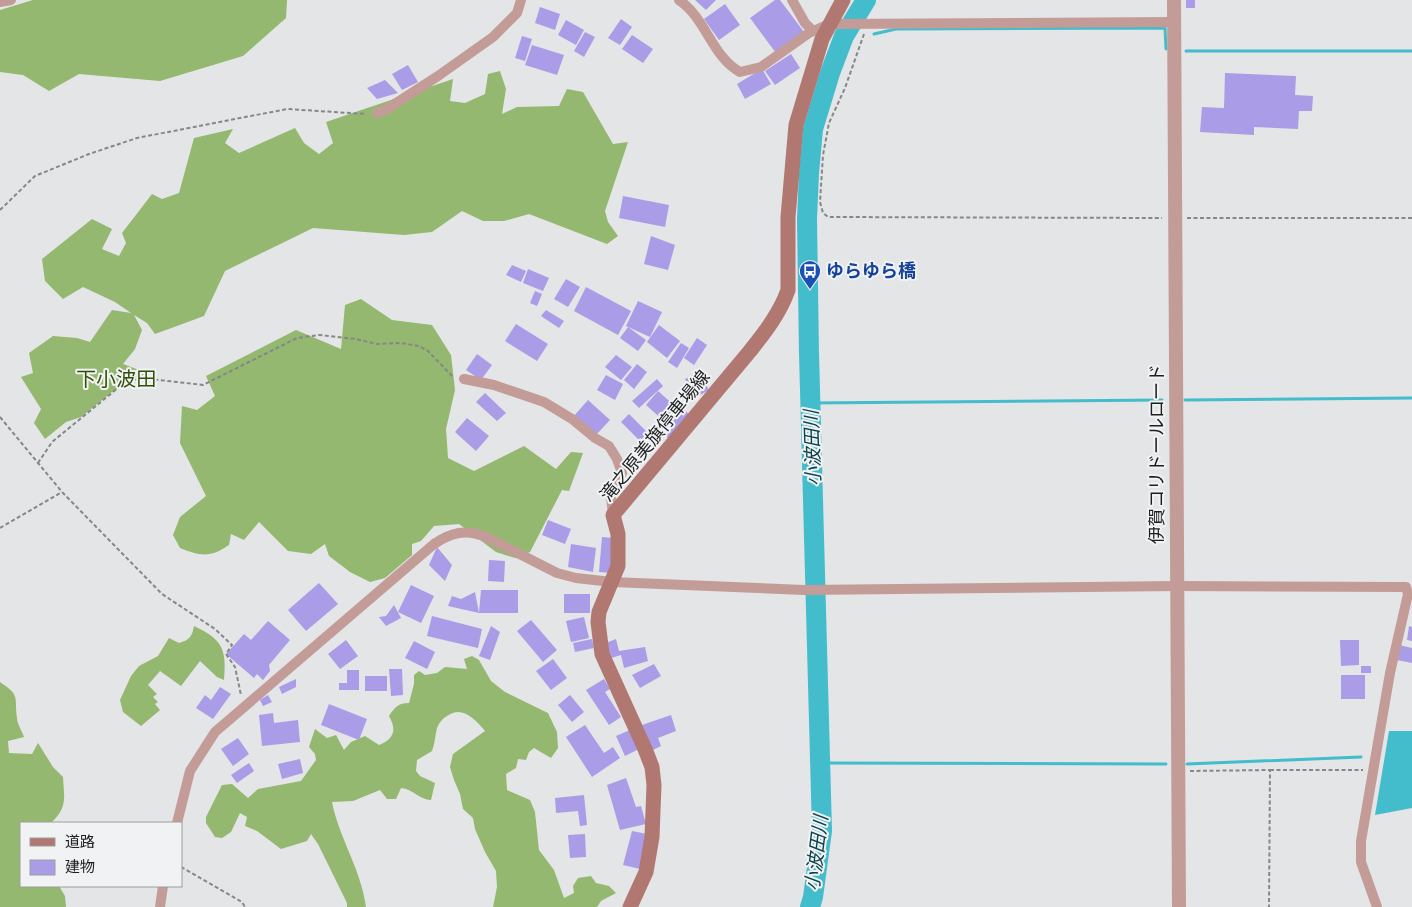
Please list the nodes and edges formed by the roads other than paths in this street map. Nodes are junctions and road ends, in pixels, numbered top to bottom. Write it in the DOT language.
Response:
graph roads {
  1 [pos="11,0"];
  2 [pos="521,0"];
  3 [pos="679,0"];
  4 [pos="792,0"];
  5 [pos="843,0"];
  6 [pos="1174,0"];
  7 [pos="0,2"];
  8 [pos="1174,22"];
  9 [pos="836,24"];
  10 [pos="814,31"];
  11 [pos="377,113"];
  12 [pos="464,379"];
  13 [pos="613,515"];
  14 [pos="612,582"];
  15 [pos="1177,586"];
  16 [pos="1410,595"];
  17 [pos="176,822"];
  18 [pos="163,887"];
  19 [pos="160,907"];
  20 [pos="630,907"];
  21 [pos="1179,907"];
  22 [pos="1377,907"];
  1 -- 7 [label="street"];
  2 -- 11 [label="street"];
  3 -- 10 [label="street"];
  4 -- 10 [label="street"];
  5 -- 9 [label="main road, 滝之原美旗停車場線"];
  6 -- 8 [label="street, 伊賀コリドールロード"];
  8 -- 9 [label="street"];
  8 -- 15 [label="street, 伊賀コリドールロード"];
  9 -- 10 [label="street"];
  9 -- 13 [label="main road, 滝之原美旗停車場線"];
  12 -- 13 [label="street"];
  13 -- 14 [label="main road, 滝之原美旗停車場線"];
  14 -- 15 [label="street"];
  14 -- 17 [label="street"];
  14 -- 20 [label="main road, 滝之原美旗停車場線"];
  15 -- 16 [label="street"];
  15 -- 21 [label="street, 伊賀コリドールロード"];
  16 -- 22 [label="street"];
  18 -- 19 [label="street"];
}
